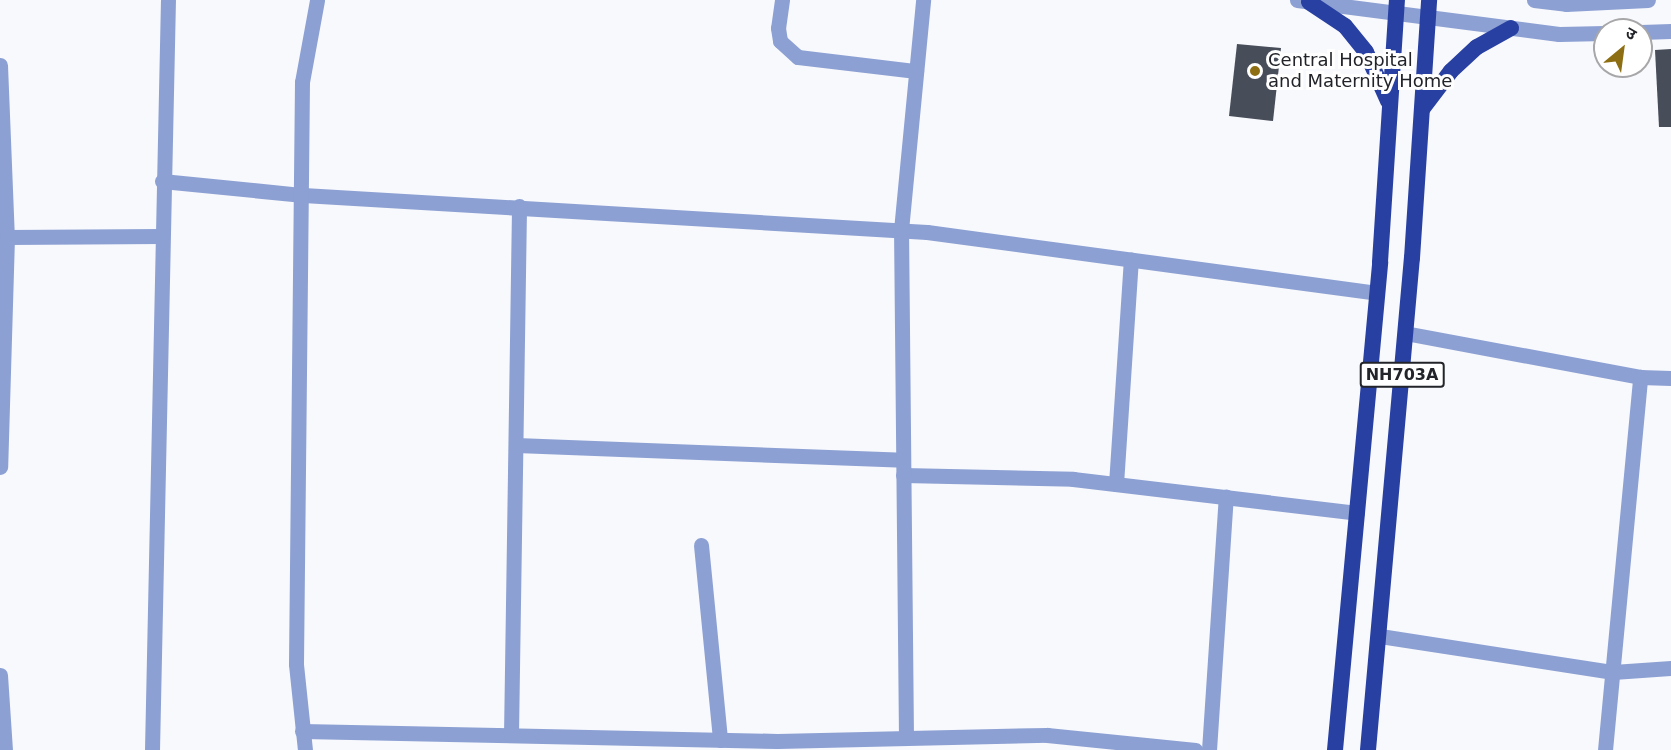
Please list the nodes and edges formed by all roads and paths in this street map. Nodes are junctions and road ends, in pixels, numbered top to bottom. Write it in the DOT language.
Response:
graph roads {
  1 [pos="168,0"];
  2 [pos="317,0"];
  3 [pos="782,0"];
  4 [pos="923,0"];
  5 [pos="1534,0"];
  6 [pos="1648,0"];
  7 [pos="1303,1"];
  8 [pos="1396,6"];
  9 [pos="1429,8"];
  10 [pos="1511,28"];
  11 [pos="1653,32"];
  12 [pos="1671,32"];
  13 [pos="1593,33"];
  14 [pos="0,65"];
  15 [pos="916,71"];
  16 [pos="1390,104"];
  17 [pos="1423,108"];
  18 [pos="162,181"];
  19 [pos="303,195"];
  20 [pos="519,206"];
  21 [pos="901,230"];
  22 [pos="162,236"];
  23 [pos="7,237"];
  24 [pos="1131,259"];
  25 [pos="1377,293"];
  26 [pos="1405,333"];
  27 [pos="1640,377"];
  28 [pos="1671,378"];
  29 [pos="2,380"];
  30 [pos="516,445"];
  31 [pos="0,467"];
  32 [pos="903,467"];
  33 [pos="1116,484"];
  34 [pos="1226,497"];
  35 [pos="1357,513"];
  36 [pos="701,545"];
  37 [pos="1380,636"];
  38 [pos="1671,668"];
  39 [pos="1614,672"];
  40 [pos="0,675"];
  41 [pos="302,731"];
  42 [pos="511,735"];
  43 [pos="906,738"];
  44 [pos="720,740"];
  45 [pos="889,744"];
  46 [pos="1091,745"];
  47 [pos="4,750"];
  48 [pos="152,750"];
  49 [pos="304,750"];
  50 [pos="1195,750"];
  51 [pos="1209,750"];
  52 [pos="1335,750"];
  53 [pos="1368,750"];
  54 [pos="1605,750"];
  1 -- 18 [label="street"];
  2 -- 19 [label="street"];
  3 -- 15 [label="street"];
  4 -- 15 [label="street"];
  5 -- 6 [label="street"];
  7 -- 8 [label="street"];
  7 -- 16 [label="highway"];
  8 -- 9 [label="street"];
  8 -- 16 [label="highway, NH703A"];
  9 -- 10 [label="street"];
  9 -- 17 [label="highway, NH703A"];
  10 -- 13 [label="street"];
  10 -- 17 [label="highway"];
  11 -- 12 [label="street"];
  14 -- 23 [label="street"];
  15 -- 21 [label="street"];
  16 -- 25 [label="highway, NH703A"];
  17 -- 26 [label="highway, NH703A"];
  18 -- 19 [label="street"];
  18 -- 22 [label="street"];
  19 -- 20 [label="street"];
  19 -- 41 [label="street"];
  20 -- 21 [label="street"];
  20 -- 30 [label="street"];
  21 -- 24 [label="street"];
  21 -- 32 [label="street"];
  22 -- 23 [label="street"];
  22 -- 48 [label="street"];
  23 -- 29 [label="street"];
  24 -- 25 [label="street"];
  24 -- 33 [label="street"];
  25 -- 35 [label="highway, NH703A"];
  26 -- 27 [label="street"];
  26 -- 37 [label="highway, NH703A"];
  27 -- 28 [label="street"];
  27 -- 39 [label="street"];
  29 -- 31 [label="street"];
  30 -- 32 [label="street"];
  30 -- 42 [label="street"];
  32 -- 33 [label="street"];
  32 -- 43 [label="street"];
  33 -- 34 [label="street"];
  34 -- 35 [label="street"];
  34 -- 51 [label="street"];
  35 -- 52 [label="highway, NH703A"];
  36 -- 44 [label="street"];
  37 -- 39 [label="street"];
  37 -- 53 [label="highway, NH703A"];
  38 -- 39 [label="street"];
  39 -- 54 [label="street"];
  40 -- 47 [label="street"];
  41 -- 42 [label="street"];
  41 -- 49 [label="street"];
  42 -- 44 [label="street"];
  43 -- 45 [label="street"];
  43 -- 46 [label="street"];
  44 -- 45 [label="street"];
  46 -- 50 [label="street"];
}
